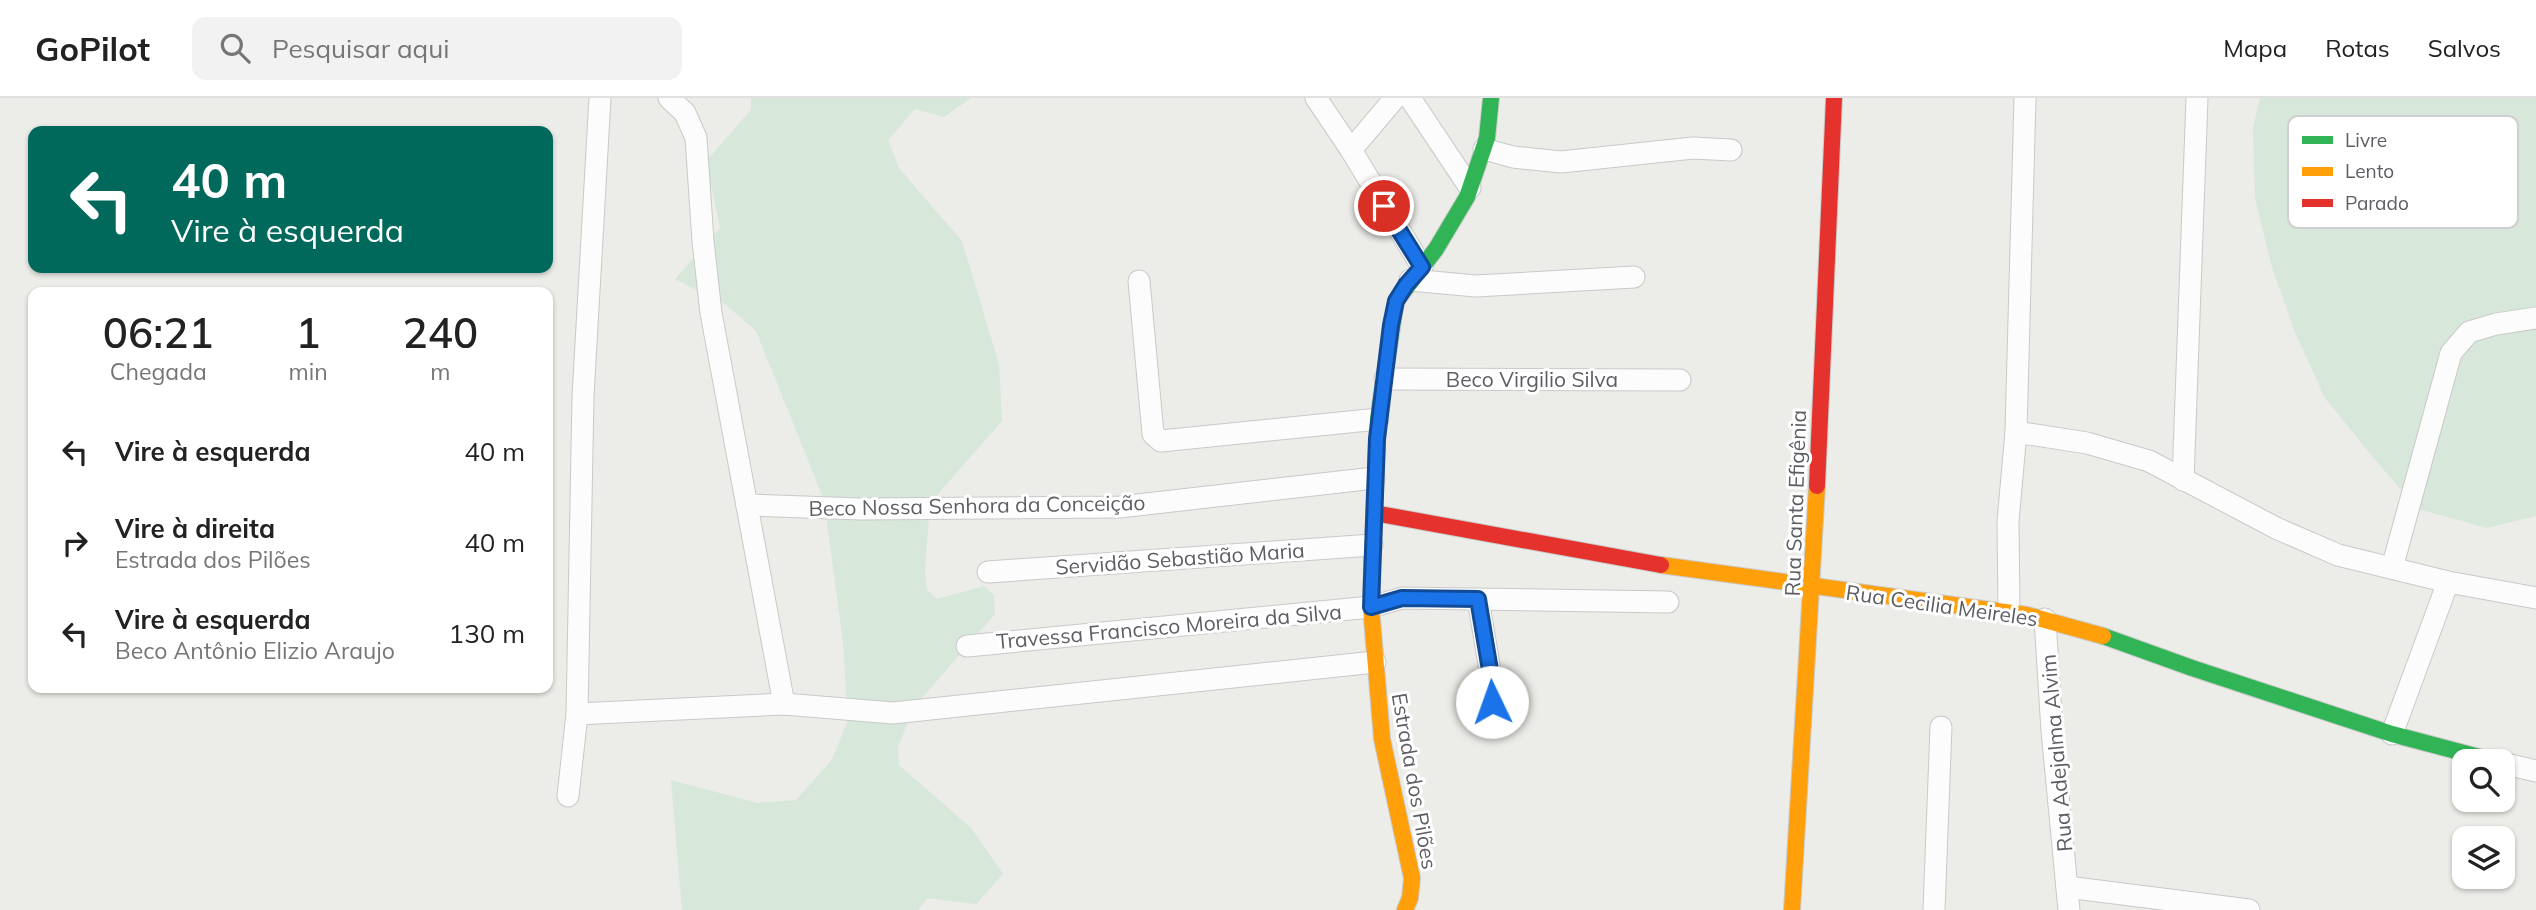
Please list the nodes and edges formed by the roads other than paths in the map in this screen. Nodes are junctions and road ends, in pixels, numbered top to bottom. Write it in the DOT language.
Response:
graph roads {
  1 [pos="600,98"];
  2 [pos="669,98"];
  3 [pos="1316,98"];
  4 [pos="1395,98"];
  5 [pos="1410,98"];
  6 [pos="1492,98"];
  7 [pos="1834,98"];
  8 [pos="2025,98"];
  9 [pos="2197,98"];
  10 [pos="1484,149"];
  11 [pos="1352,150"];
  12 [pos="1731,150"];
  13 [pos="1471,188"];
  14 [pos="1416,274"];
  15 [pos="1634,277"];
  16 [pos="1139,281"];
  17 [pos="2536,318"];
  18 [pos="1385,379"];
  19 [pos="1680,380"];
  20 [pos="1378,419"];
  21 [pos="2016,432"];
  22 [pos="1374,478"];
  23 [pos="2183,480"];
  24 [pos="747,505"];
  25 [pos="1374,513"];
  26 [pos="1372,545"];
  27 [pos="2392,568"];
  28 [pos="988,572"];
  29 [pos="2448,582"];
  30 [pos="1813,588"];
  31 [pos="2536,598"];
  32 [pos="1478,599"];
  33 [pos="1668,603"];
  34 [pos="1371,607"];
  35 [pos="2009,613"];
  36 [pos="2045,619"];
  37 [pos="967,646"];
  38 [pos="1375,662"];
  39 [pos="784,704"];
  40 [pos="577,714"];
  41 [pos="1485,720"];
  42 [pos="1941,727"];
  43 [pos="2392,734"];
  44 [pos="2452,751"];
  45 [pos="2515,766"];
  46 [pos="2536,771"];
  47 [pos="568,796"];
  48 [pos="2067,887"];
  49 [pos="2207,906"];
  50 [pos="1405,910"];
  51 [pos="1792,910"];
  52 [pos="1934,910"];
  53 [pos="2069,910"];
  54 [pos="2249,910"];
  1 -- 40 [label="street"];
  2 -- 24 [label="street"];
  3 -- 11 [label="street"];
  4 -- 11 [label="street"];
  5 -- 13 [label="street"];
  6 -- 10 [label="street, Estrada dos Pilões"];
  7 -- 30 [label="street, Rua Santa Efigênia"];
  8 -- 21 [label="street"];
  9 -- 23 [label="street"];
  10 -- 12 [label="street"];
  10 -- 13 [label="street, Estrada dos Pilões"];
  11 -- 14 [label="street"];
  13 -- 14 [label="street, Estrada dos Pilões"];
  14 -- 15 [label="street"];
  14 -- 18 [label="street, Estrada dos Pilões"];
  16 -- 20 [label="street"];
  17 -- 27 [label="street"];
  18 -- 19 [label="street, Beco Virgilio Silva"];
  18 -- 20 [label="street, Estrada dos Pilões"];
  20 -- 22 [label="street, Estrada dos Pilões"];
  21 -- 23 [label="street"];
  21 -- 35 [label="street"];
  22 -- 24 [label="street, Beco Nossa Senhora da Conceição"];
  22 -- 25 [label="street, Estrada dos Pilões"];
  23 -- 27 [label="street"];
  24 -- 39 [label="street"];
  25 -- 26 [label="street, Estrada dos Pilões"];
  25 -- 30 [label="street, Rua Cecilia Meireles"];
  26 -- 28 [label="street, Servidão Sebastião Maria"];
  26 -- 34 [label="street, Estrada dos Pilões"];
  27 -- 29 [label="street"];
  29 -- 31 [label="street"];
  29 -- 43 [label="street"];
  30 -- 35 [label="street, Rua Cecilia Meireles"];
  30 -- 51 [label="street, Rua Santa Efigênia"];
  32 -- 33 [label="street, Travessa Francisco Moreira da Silva"];
  32 -- 34 [label="street, Travessa Francisco Moreira da Silva"];
  32 -- 41 [label="street"];
  34 -- 37 [label="street, Travessa Francisco Moreira da Silva"];
  34 -- 38 [label="street, Estrada dos Pilões"];
  35 -- 36 [label="street, Rua Cecilia Meireles"];
  36 -- 43 [label="street, Rua Cecilia Meireles"];
  36 -- 48 [label="street, Rua Adejalma Alvim"];
  38 -- 39 [label="street"];
  38 -- 50 [label="street, Estrada dos Pilões"];
  39 -- 40 [label="street"];
  40 -- 47 [label="street"];
  42 -- 52 [label="street"];
  43 -- 44 [label="street, Rua Cecilia Meireles"];
  45 -- 46 [label="street"];
  48 -- 49 [label="street"];
  48 -- 53 [label="street, Rua Adejalma Alvim"];
  49 -- 54 [label="street"];
}
